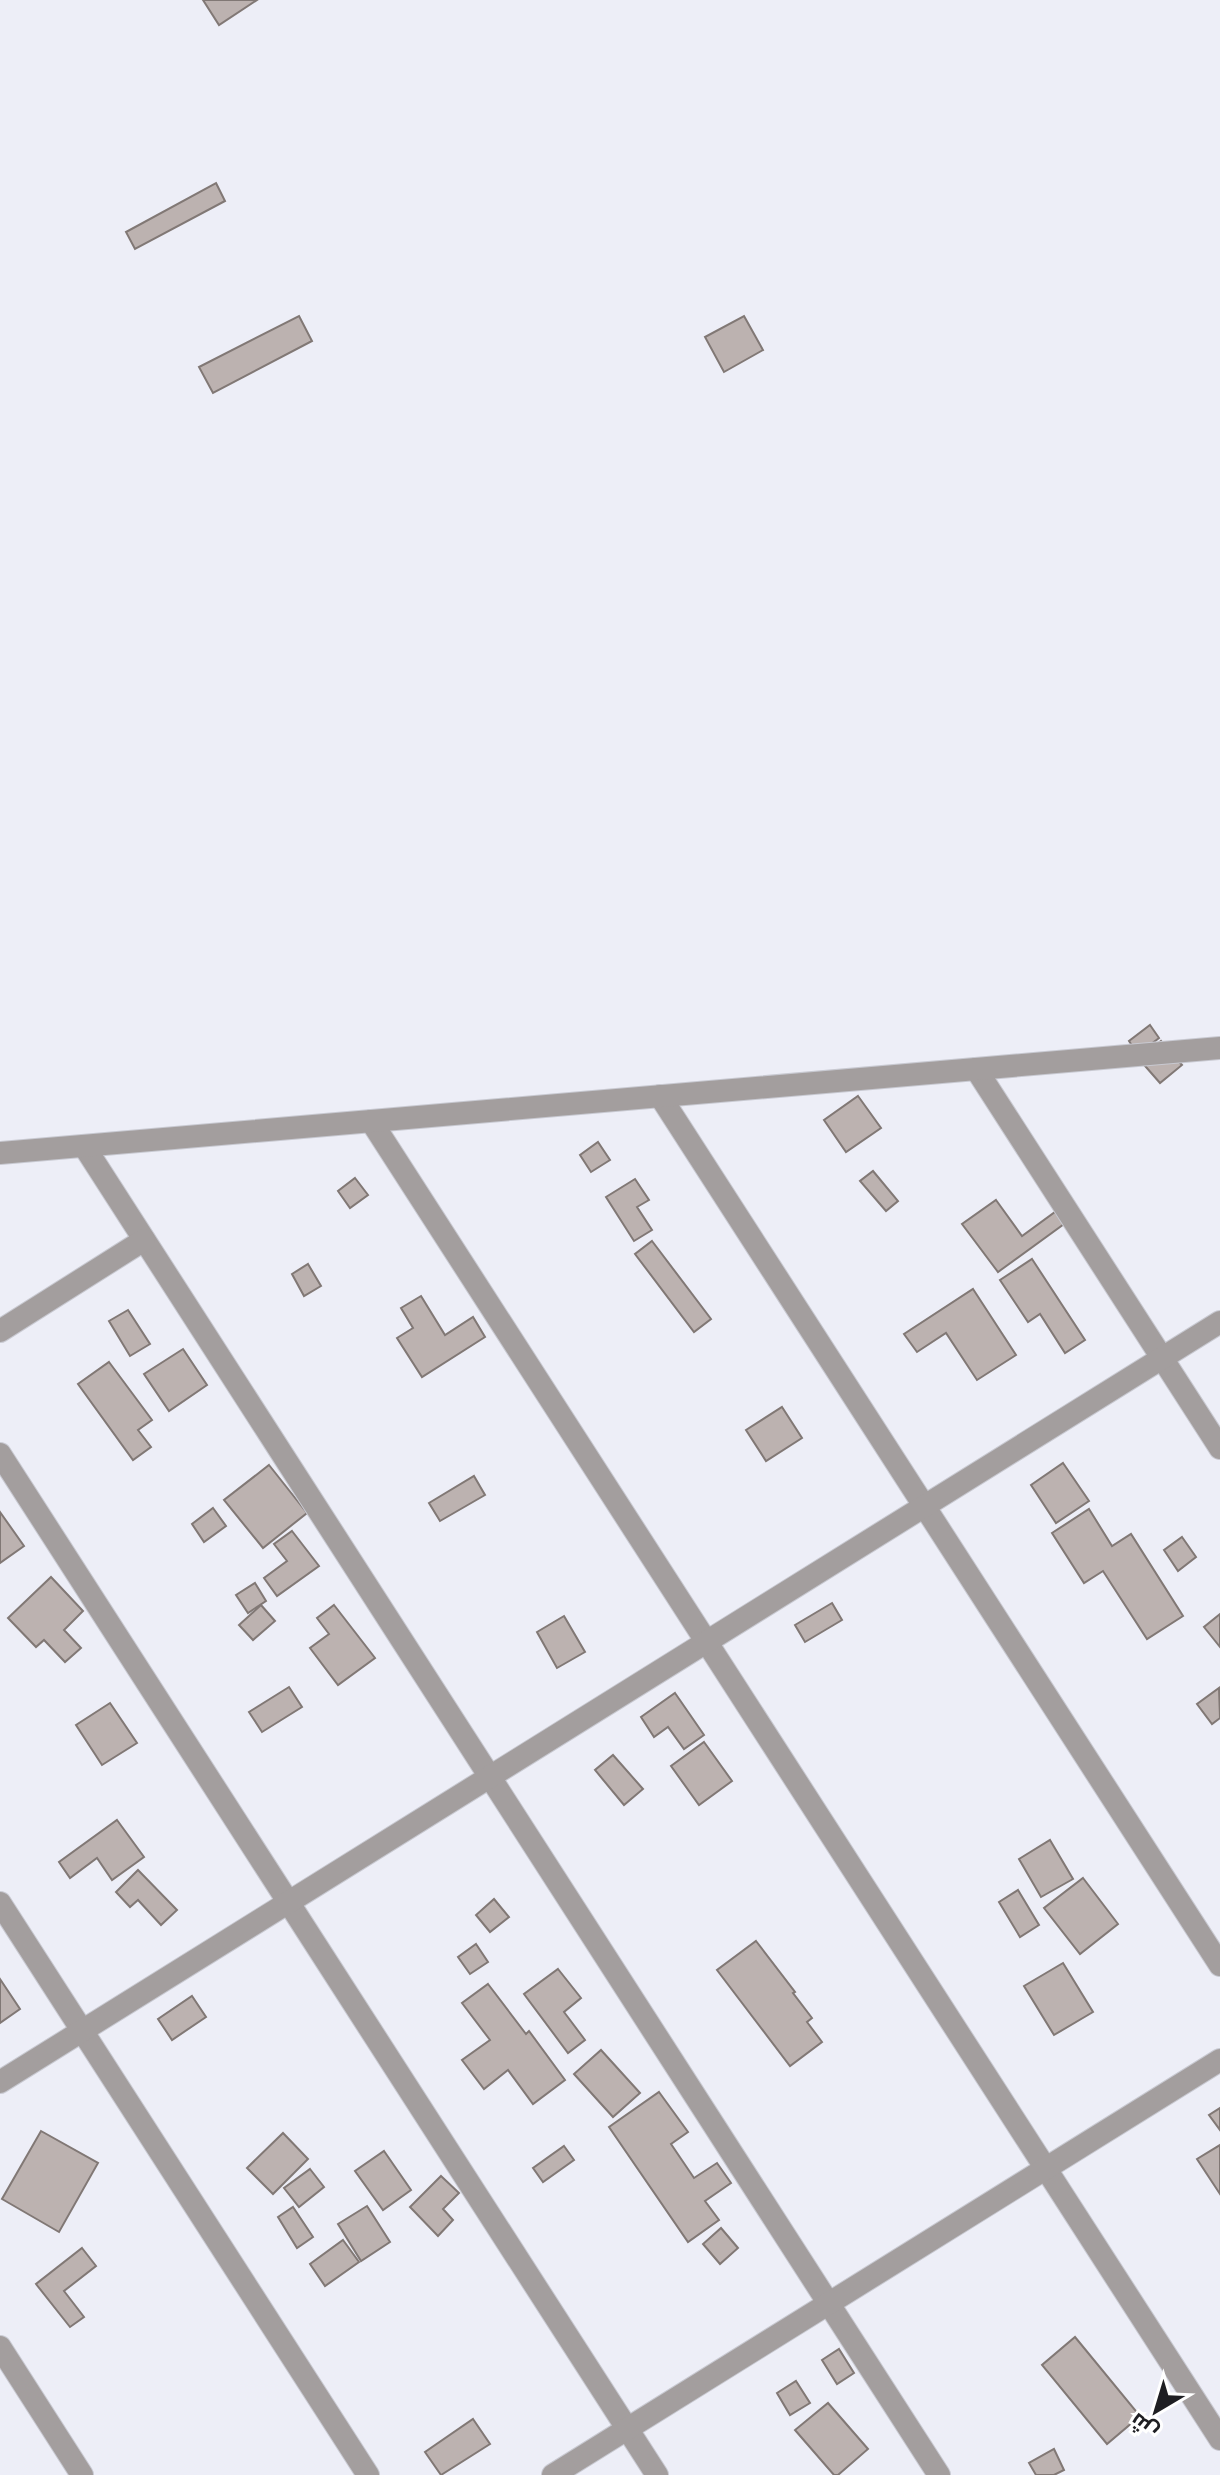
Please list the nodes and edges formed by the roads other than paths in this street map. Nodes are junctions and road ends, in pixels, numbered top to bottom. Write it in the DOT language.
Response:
graph roads {
  1 [pos="1220,1048"];
  2 [pos="976,1069"];
  3 [pos="660,1096"];
  4 [pos="371,1121"];
  5 [pos="84,1146"];
  6 [pos="0,1153"];
  7 [pos="144,1240"];
  8 [pos="1220,1322"];
  9 [pos="0,1331"];
  10 [pos="1162,1358"];
  11 [pos="1220,1448"];
  12 [pos="0,1454"];
  13 [pos="924,1506"];
  14 [pos="707,1642"];
  15 [pos="490,1777"];
  16 [pos="288,1902"];
  17 [pos="0,1903"];
  18 [pos="1220,1965"];
  19 [pos="82,2030"];
  20 [pos="1220,2060"];
  21 [pos="0,2082"];
  22 [pos="1046,2168"];
  23 [pos="829,2303"];
  24 [pos="0,2347"];
  25 [pos="627,2429"];
  26 [pos="1220,2439"];
  27 [pos="82,2475"];
  28 [pos="368,2475"];
  29 [pos="553,2475"];
  30 [pos="657,2475"];
  31 [pos="939,2475"];
  1 -- 2 [label="street"];
  2 -- 3 [label="street"];
  2 -- 10 [label="street"];
  3 -- 4 [label="street"];
  3 -- 13 [label="street"];
  4 -- 5 [label="street"];
  4 -- 14 [label="street"];
  5 -- 6 [label="street"];
  5 -- 7 [label="street"];
  7 -- 9 [label="street"];
  7 -- 15 [label="street"];
  8 -- 10 [label="street"];
  10 -- 11 [label="street"];
  10 -- 13 [label="street"];
  12 -- 16 [label="street"];
  13 -- 14 [label="street"];
  13 -- 18 [label="street"];
  14 -- 15 [label="street"];
  14 -- 22 [label="street"];
  15 -- 16 [label="street"];
  15 -- 23 [label="street"];
  16 -- 19 [label="street"];
  16 -- 25 [label="street"];
  17 -- 19 [label="street"];
  19 -- 21 [label="street"];
  19 -- 28 [label="street"];
  20 -- 22 [label="street"];
  22 -- 23 [label="street"];
  22 -- 26 [label="street"];
  23 -- 25 [label="street"];
  23 -- 31 [label="street"];
  24 -- 27 [label="street"];
  25 -- 29 [label="street"];
  25 -- 30 [label="street"];
}
